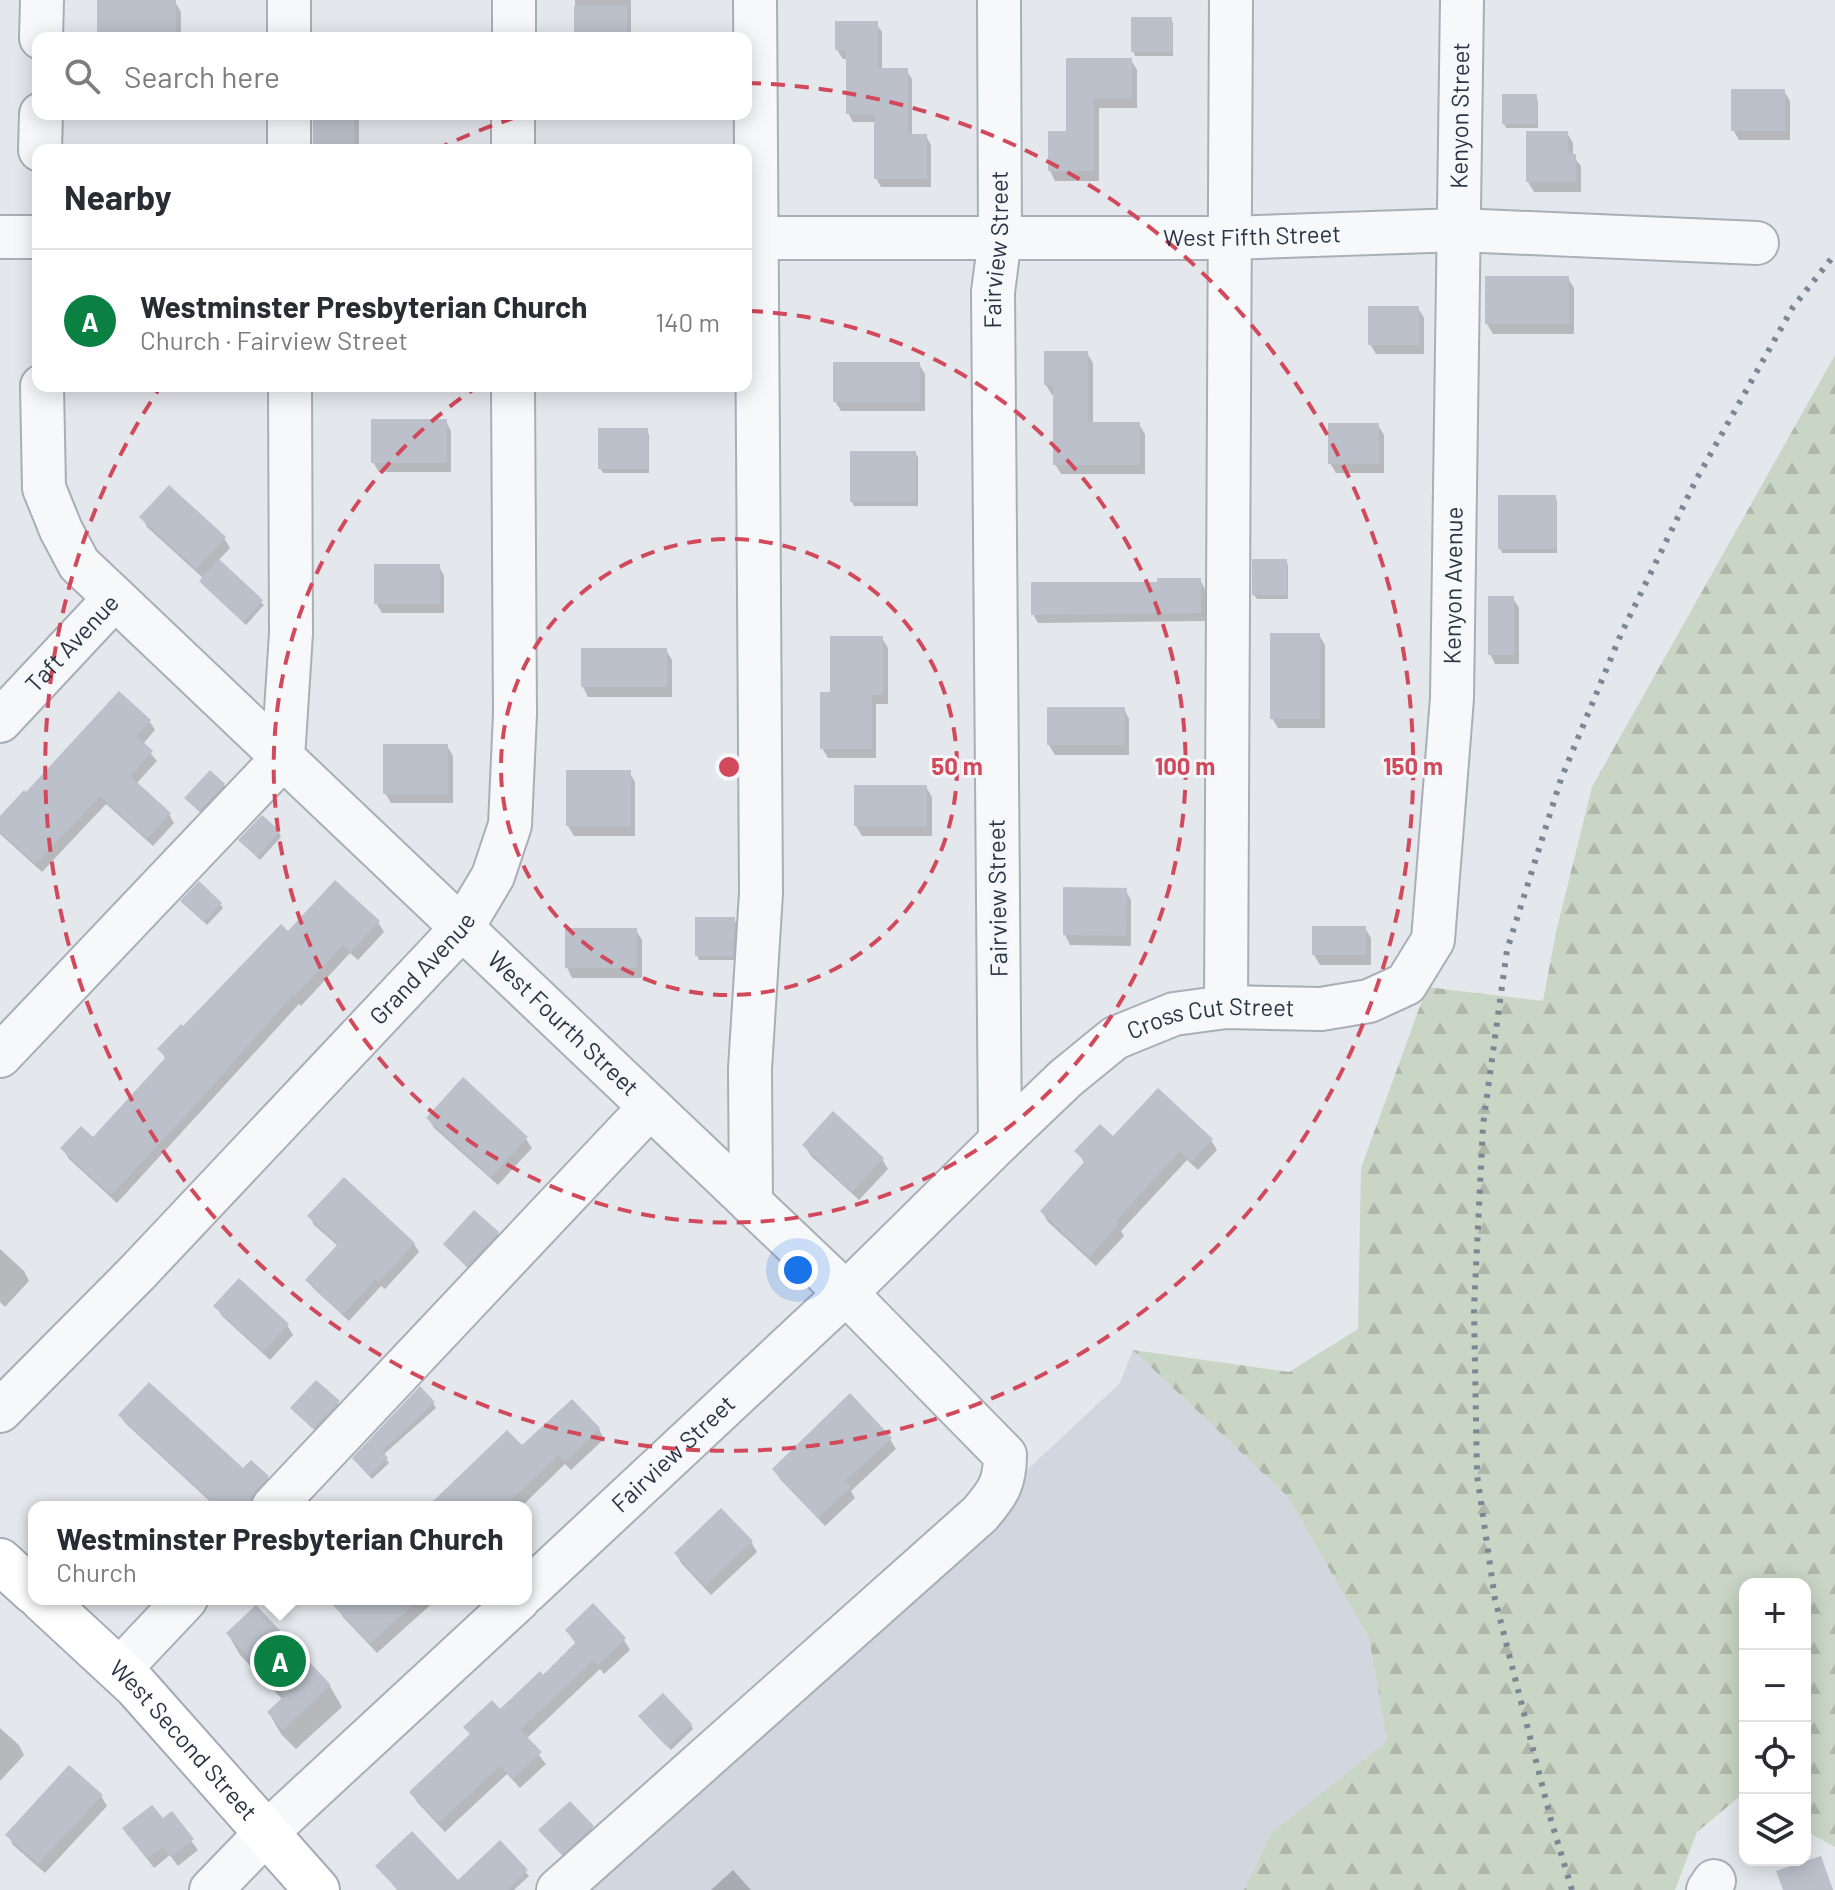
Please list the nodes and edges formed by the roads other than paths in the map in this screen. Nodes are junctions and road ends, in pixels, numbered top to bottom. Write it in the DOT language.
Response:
graph roads {
  1 [pos="42,0"];
  2 [pos="289,0"];
  3 [pos="514,0"];
  4 [pos="755,0"];
  5 [pos="999,0"];
  6 [pos="1231,0"];
  7 [pos="1462,0"];
  8 [pos="41,32"];
  9 [pos="289,32"];
  10 [pos="514,32"];
  11 [pos="41,120"];
  12 [pos="289,120"];
  13 [pos="513,120"];
  14 [pos="40,144"];
  15 [pos="289,144"];
  16 [pos="513,144"];
  17 [pos="1459,230"];
  18 [pos="0,237"];
  19 [pos="32,237"];
  20 [pos="752,238"];
  21 [pos="1000,238"];
  22 [pos="1230,238"];
  23 [pos="1757,243"];
  24 [pos="42,392"];
  25 [pos="290,392"];
  26 [pos="513,392"];
  27 [pos="115,598"];
  28 [pos="0,721"];
  29 [pos="283,758"];
  30 [pos="462,928"];
  31 [pos="1433,940"];
  32 [pos="1226,1007"];
  33 [pos="0,1056"];
  34 [pos="650,1107"];
  35 [pos="1000,1141"];
  36 [pos="751,1203"];
  37 [pos="846,1293"];
  38 [pos="0,1411"];
  39 [pos="279,1501"];
  40 [pos="0,1561"];
  41 [pos="532,1586"];
  42 [pos="28,1587"];
  43 [pos="49,1605"];
  44 [pos="180,1605"];
  45 [pos="513,1605"];
  46 [pos="119,1670"];
  47 [pos="266,1833"];
  48 [pos="211,1890"];
  49 [pos="317,1890"];
  50 [pos="558,1890"];
  1 -- 8 [label="street"];
  2 -- 9 [label="street"];
  3 -- 10 [label="street"];
  4 -- 20 [label="street"];
  5 -- 21 [label="street, Fairview Street"];
  6 -- 22 [label="street"];
  7 -- 17 [label="street, Kenyon Street"];
  11 -- 14 [label="street"];
  12 -- 15 [label="street"];
  13 -- 16 [label="street"];
  17 -- 22 [label="street, West Fifth Street"];
  17 -- 23 [label="street, West Fifth Street"];
  17 -- 31 [label="street, Kenyon Avenue"];
  18 -- 19 [label="street"];
  20 -- 21 [label="street, West Fifth Street"];
  20 -- 36 [label="street"];
  21 -- 22 [label="street, West Fifth Street"];
  21 -- 35 [label="street, Fairview Street"];
  22 -- 32 [label="street"];
  24 -- 27 [label="street, Taft Avenue"];
  25 -- 29 [label="street"];
  26 -- 30 [label="street, Grand Avenue"];
  27 -- 28 [label="street, Taft Avenue"];
  27 -- 29 [label="street, West Fourth Street"];
  29 -- 30 [label="street, West Fourth Street"];
  29 -- 33 [label="street"];
  30 -- 34 [label="street, West Fourth Street"];
  30 -- 38 [label="street, Grand Avenue"];
  31 -- 32 [label="street, Cross Cut Street"];
  32 -- 35 [label="street, Cross Cut Street"];
  34 -- 36 [label="street, West Fourth Street"];
  34 -- 39 [label="street"];
  35 -- 37 [label="street, Fairview Street"];
  36 -- 37 [label="street, West Fourth Street"];
  37 -- 41 [label="street, Fairview Street"];
  37 -- 50 [label="street, West Fourth Street"];
  40 -- 42 [label="main road"];
  43 -- 46 [label="main road, West Second Street"];
  44 -- 46 [label="street"];
  45 -- 47 [label="street"];
  46 -- 47 [label="main road, West Second Street"];
  47 -- 48 [label="street"];
  47 -- 49 [label="main road, West Second Street"];
}
